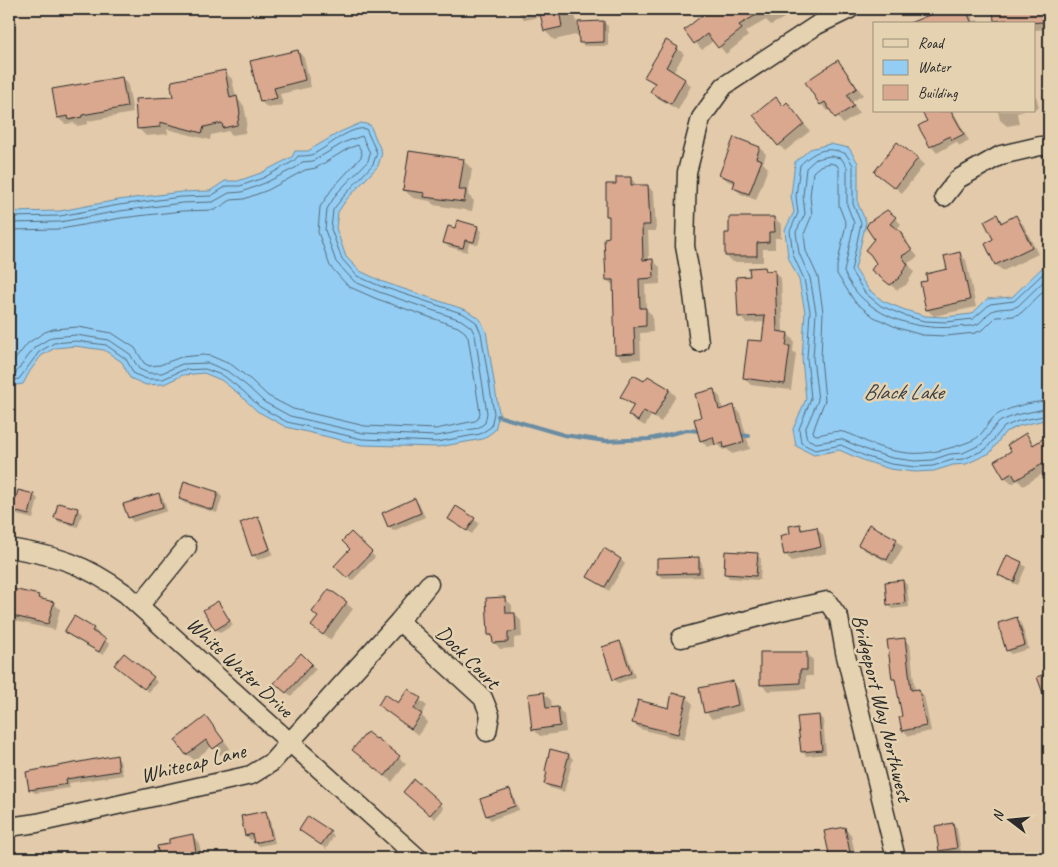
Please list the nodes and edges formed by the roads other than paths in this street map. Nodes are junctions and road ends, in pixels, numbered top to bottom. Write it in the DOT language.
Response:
graph roads {
  1 [pos="850,9"];
  2 [pos="1049,146"];
  3 [pos="944,197"];
  4 [pos="699,342"];
  5 [pos="187,547"];
  6 [pos="9,548"];
  7 [pos="429,584"];
  8 [pos="140,605"];
  9 [pos="399,621"];
  10 [pos="681,638"];
  11 [pos="487,732"];
  12 [pos="288,742"];
  13 [pos="9,827"];
  14 [pos="418,858"];
  15 [pos="896,858"];
  1 -- 4 [label="street"];
  2 -- 3 [label="street"];
  5 -- 8 [label="street"];
  6 -- 8 [label="street, White Water Drive"];
  7 -- 9 [label="street, Whitecap Lane"];
  8 -- 12 [label="street, White Water Drive"];
  9 -- 11 [label="street, Dock Court"];
  9 -- 12 [label="street, Whitecap Lane"];
  10 -- 15 [label="street, Bridgeport Way Northwest"];
  12 -- 13 [label="street, Whitecap Lane"];
  12 -- 14 [label="street, White Water Drive"];
}
